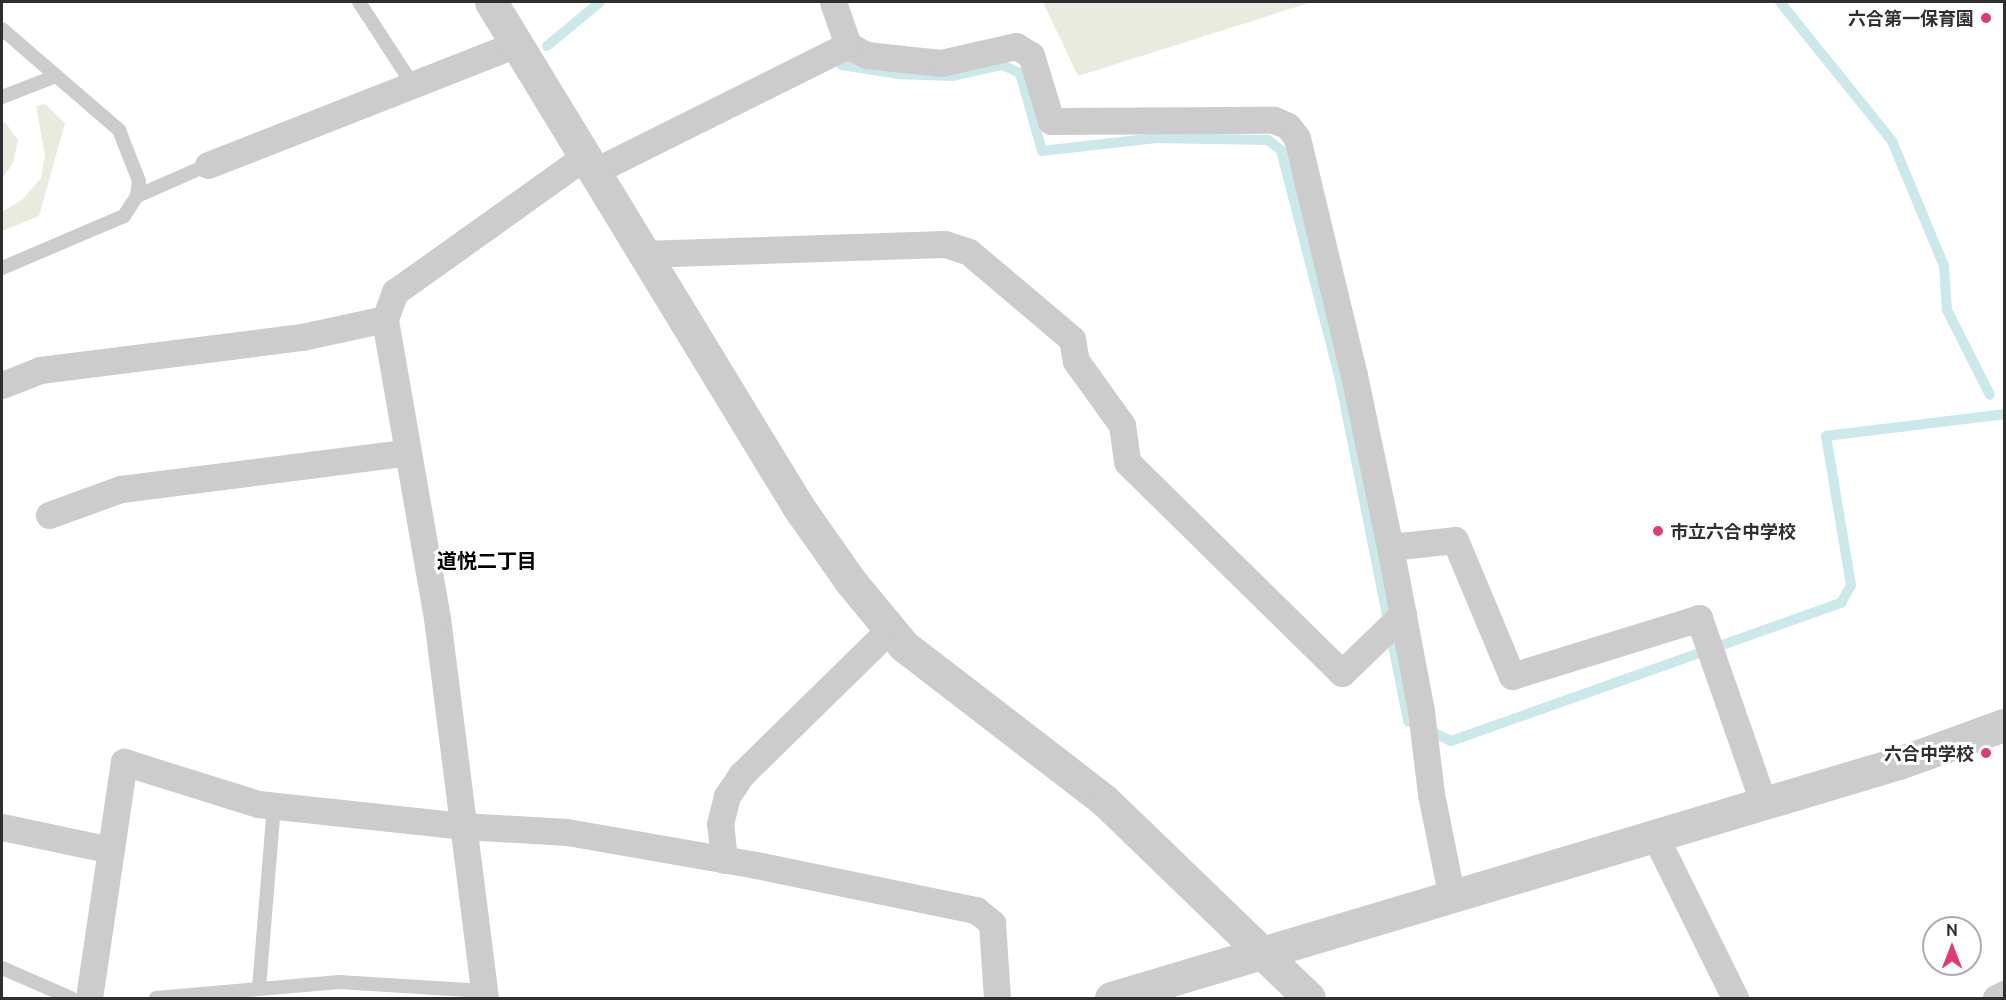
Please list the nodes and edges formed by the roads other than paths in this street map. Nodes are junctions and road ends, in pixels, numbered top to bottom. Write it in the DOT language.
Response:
graph roads {
  1 [pos="359,2"];
  2 [pos="491,2"];
  3 [pos="833,2"];
  4 [pos="2,29"];
  5 [pos="516,44"];
  6 [pos="848,45"];
  7 [pos="56,75"];
  8 [pos="413,85"];
  9 [pos="2,97"];
  10 [pos="588,164"];
  11 [pos="208,165"];
  12 [pos="137,196"];
  13 [pos="642,254"];
  14 [pos="2,268"];
  15 [pos="385,319"];
  16 [pos="2,385"];
  17 [pos="408,452"];
  18 [pos="49,515"];
  19 [pos="1390,547"];
  20 [pos="1402,614"];
  21 [pos="890,629"];
  22 [pos="2004,725"];
  23 [pos="1764,805"];
  24 [pos="274,806"];
  25 [pos="463,826"];
  26 [pos="2,827"];
  27 [pos="1654,836"];
  28 [pos="111,850"];
  29 [pos="724,860"];
  30 [pos="1452,898"];
  31 [pos="1263,952"];
  32 [pos="2,968"];
  33 [pos="258,988"];
  34 [pos="2004,994"];
  35 [pos="484,995"];
  36 [pos="71,999"];
  37 [pos="89,999"];
  38 [pos="156,999"];
  39 [pos="997,999"];
  40 [pos="1111,999"];
  41 [pos="1308,999"];
  42 [pos="1735,999"];
  43 [pos="1996,999"];
  1 -- 8 [label="lane"];
  2 -- 5 [label="street"];
  3 -- 6 [label="street"];
  4 -- 7 [label="lane"];
  5 -- 8 [label="street"];
  5 -- 10 [label="street"];
  6 -- 10 [label="street"];
  6 -- 19 [label="street"];
  7 -- 9 [label="lane"];
  7 -- 12 [label="lane"];
  8 -- 11 [label="street"];
  10 -- 13 [label="street"];
  10 -- 15 [label="street"];
  11 -- 12 [label="lane"];
  12 -- 14 [label="lane"];
  13 -- 20 [label="street"];
  13 -- 21 [label="street"];
  15 -- 16 [label="street"];
  15 -- 17 [label="street"];
  17 -- 18 [label="street"];
  17 -- 25 [label="street"];
  19 -- 20 [label="street"];
  19 -- 23 [label="street"];
  20 -- 30 [label="street"];
  21 -- 29 [label="street"];
  21 -- 31 [label="street"];
  22 -- 23 [label="street"];
  23 -- 27 [label="street"];
  24 -- 25 [label="street"];
  24 -- 28 [label="street"];
  24 -- 33 [label="lane"];
  25 -- 29 [label="street"];
  25 -- 35 [label="street"];
  26 -- 28 [label="street"];
  27 -- 30 [label="street"];
  27 -- 42 [label="street"];
  28 -- 37 [label="street"];
  29 -- 39 [label="street"];
  30 -- 31 [label="street"];
  31 -- 40 [label="street"];
  31 -- 41 [label="street"];
  32 -- 36 [label="lane"];
  33 -- 35 [label="lane"];
  33 -- 38 [label="lane"];
  34 -- 43 [label="street"];
}
